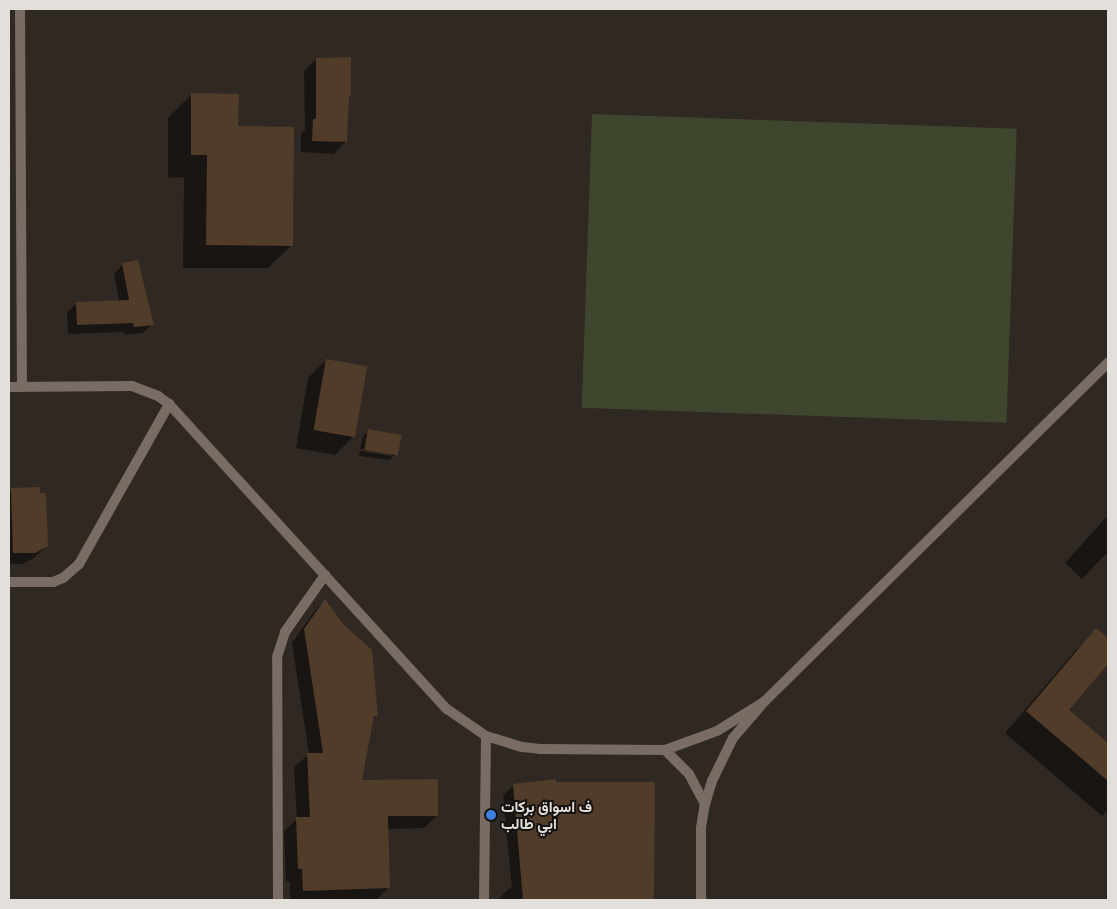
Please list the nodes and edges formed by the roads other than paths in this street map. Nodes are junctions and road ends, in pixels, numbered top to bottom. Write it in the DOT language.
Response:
graph roads {
  1 [pos="20,9"];
  2 [pos="9,190"];
  3 [pos="21,190"];
  4 [pos="1108,362"];
  5 [pos="22,386"];
  6 [pos="9,387"];
  7 [pos="169,404"];
  8 [pos="325,575"];
  9 [pos="9,582"];
  10 [pos="764,702"];
  11 [pos="486,736"];
  12 [pos="665,750"];
  13 [pos="705,804"];
  14 [pos="278,900"];
  15 [pos="484,900"];
  16 [pos="701,900"];
  1 -- 3 [label="street"];
  2 -- 3 [label="street"];
  3 -- 5 [label="street"];
  4 -- 10 [label="street"];
  5 -- 6 [label="street"];
  5 -- 7 [label="street"];
  7 -- 8 [label="street"];
  7 -- 9 [label="street"];
  8 -- 11 [label="street"];
  8 -- 14 [label="street"];
  10 -- 12 [label="street"];
  10 -- 13 [label="street"];
  11 -- 12 [label="street"];
  11 -- 15 [label="street"];
  12 -- 13 [label="street"];
  13 -- 16 [label="street"];
}
